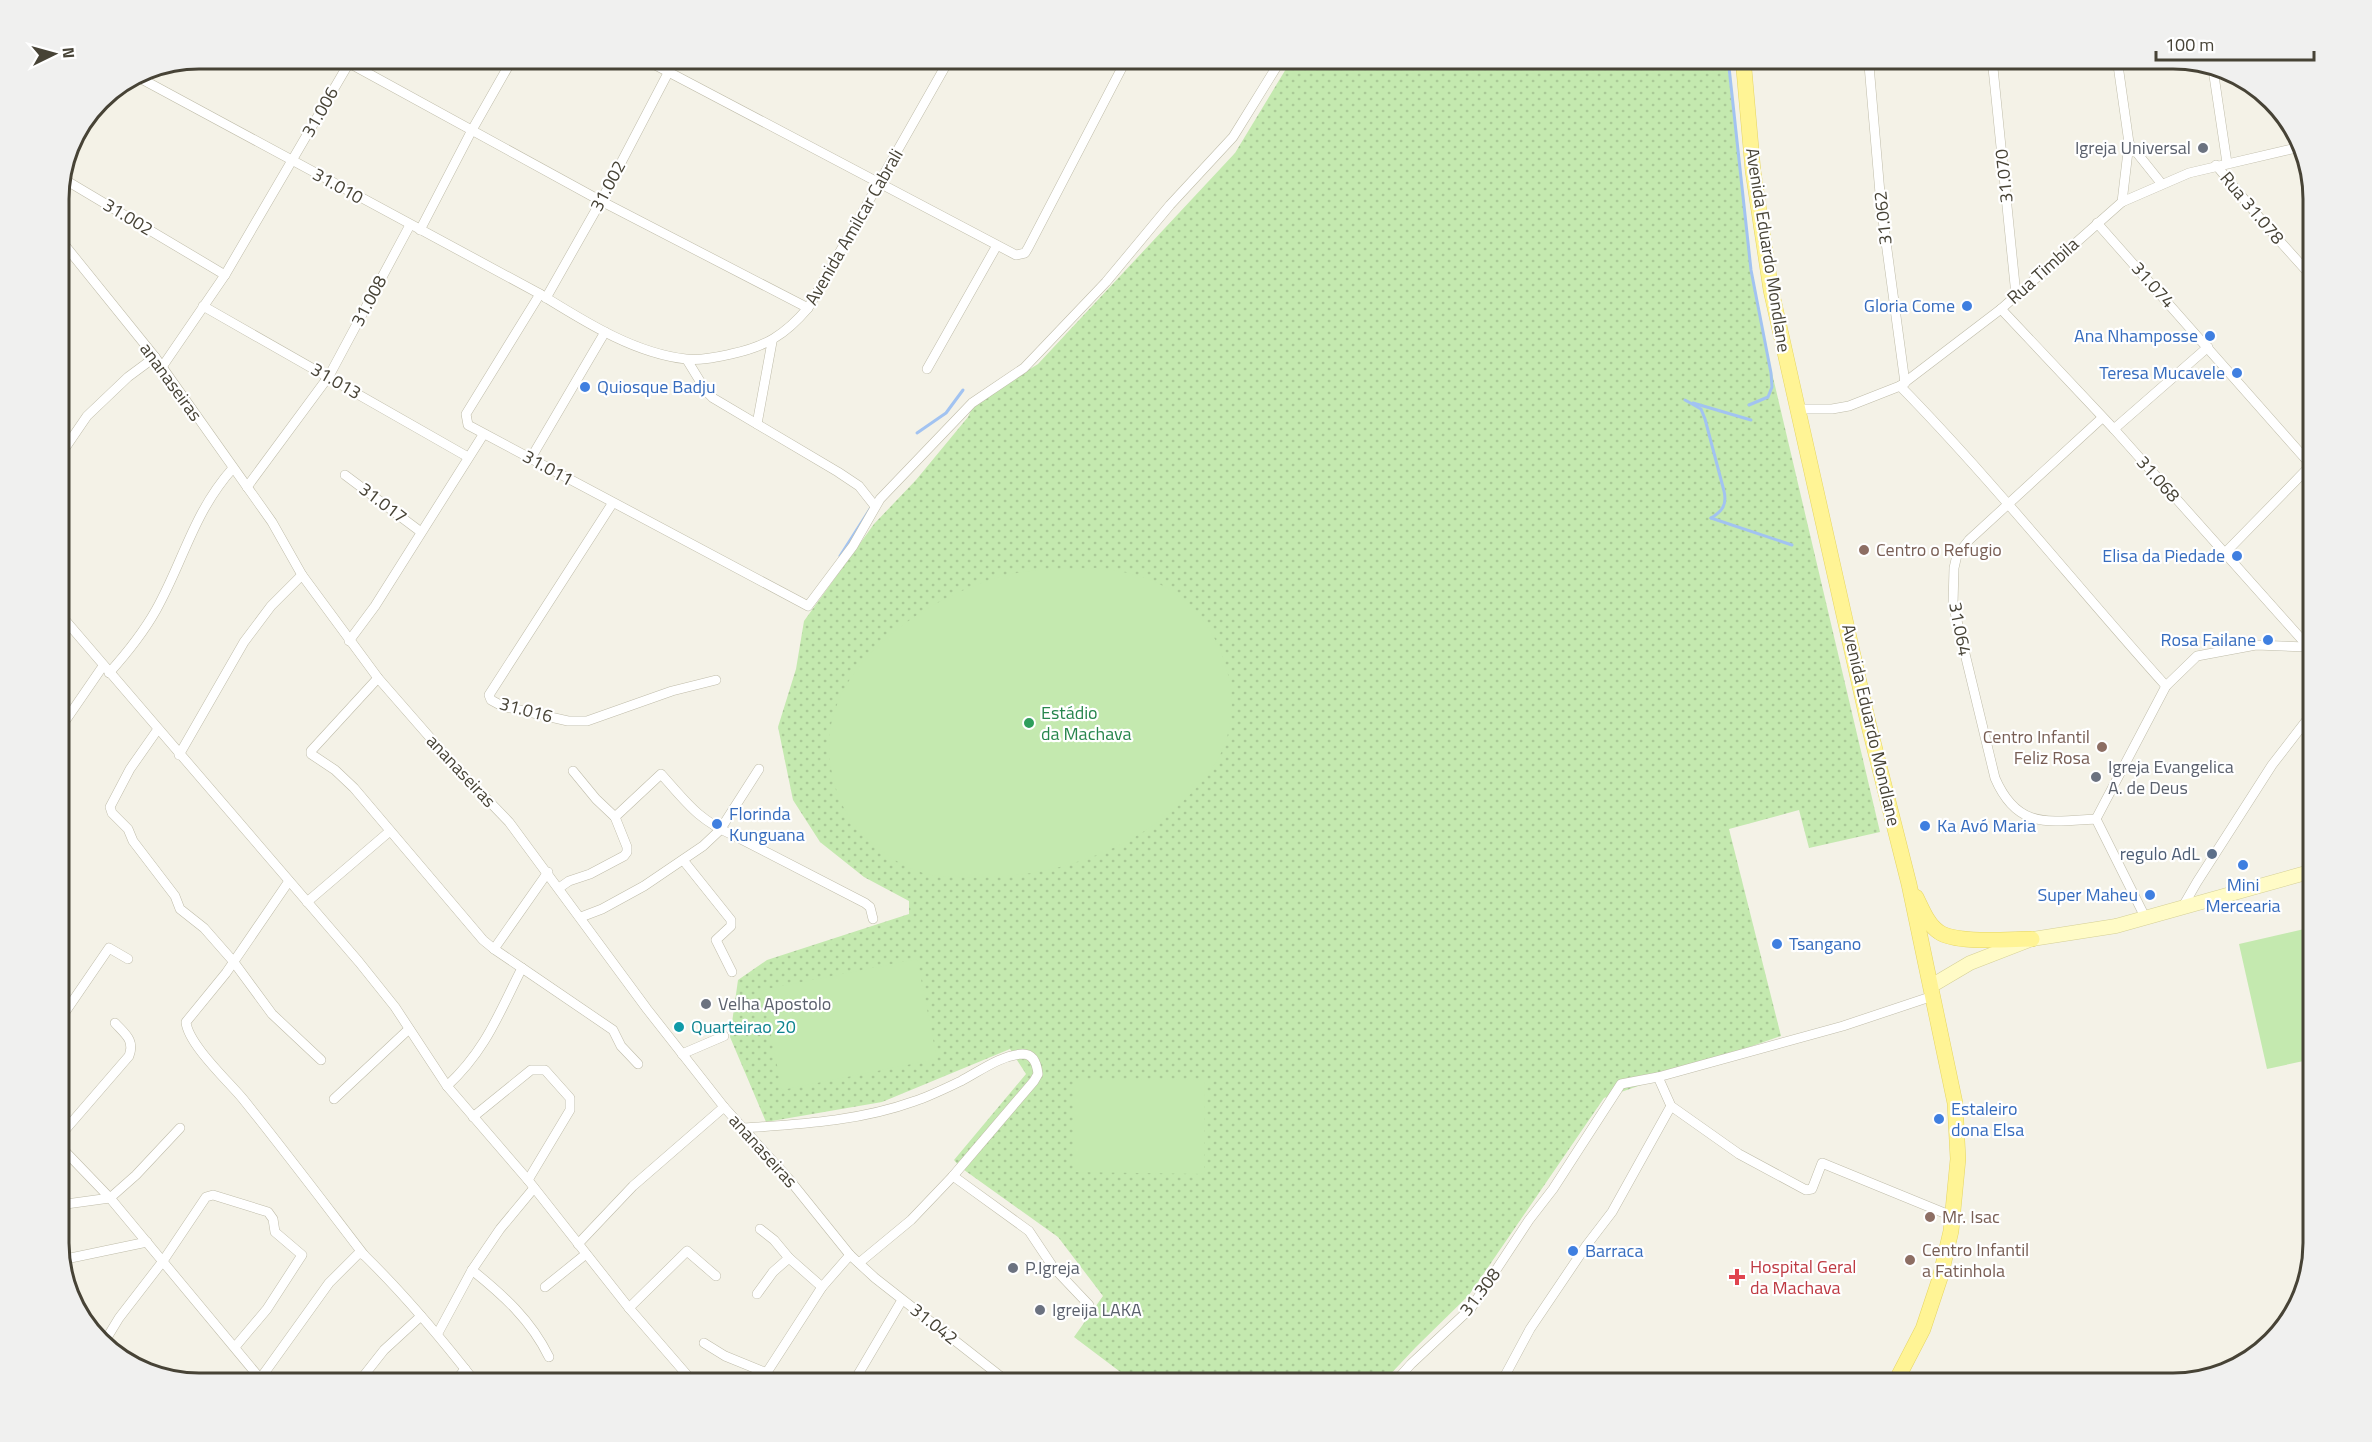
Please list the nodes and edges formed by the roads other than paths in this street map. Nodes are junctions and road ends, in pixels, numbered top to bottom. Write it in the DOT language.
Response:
graph roads {
  1 [pos="340,69"];
  2 [pos="359,69"];
  3 [pos="507,69"];
  4 [pos="661,69"];
  5 [pos="944,69"];
  6 [pos="1121,69"];
  7 [pos="1275,69"];
  8 [pos="1744,69"];
  9 [pos="1873,69"];
  10 [pos="1993,69"];
  11 [pos="2119,69"];
  12 [pos="668,73"];
  13 [pos="2214,76"];
  14 [pos="145,81"];
  15 [pos="472,130"];
  16 [pos="2129,142"];
  17 [pos="2293,149"];
  18 [pos="292,161"];
  19 [pos="2227,163"];
  20 [pos="2216,165"];
  21 [pos="70,183"];
  22 [pos="2161,183"];
  23 [pos="880,184"];
  24 [pos="601,201"];
  25 [pos="2122,202"];
  26 [pos="2097,223"];
  27 [pos="410,225"];
  28 [pos="420,230"];
  29 [pos="996,247"];
  30 [pos="69,251"];
  31 [pos="2303,266"];
  32 [pos="225,275"];
  33 [pos="2016,294"];
  34 [pos="543,296"];
  35 [pos="203,306"];
  36 [pos="808,308"];
  37 [pos="2001,309"];
  38 [pos="605,332"];
  39 [pos="772,342"];
  40 [pos="2208,347"];
  41 [pos="155,357"];
  42 [pos="687,360"];
  43 [pos="162,367"];
  44 [pos="927,369"];
  45 [pos="329,376"];
  46 [pos="1903,384"];
  47 [pos="1796,410"];
  48 [pos="2102,418"];
  49 [pos="757,423"];
  50 [pos="2114,429"];
  51 [pos="483,435"];
  52 [pos="69,442"];
  53 [pos="2303,454"];
  54 [pos="468,457"];
  55 [pos="531,458"];
  56 [pos="233,468"];
  57 [pos="2303,473"];
  58 [pos="345,475"];
  59 [pos="247,487"];
  60 [pos="612,504"];
  61 [pos="874,505"];
  62 [pos="2008,505"];
  63 [pos="422,531"];
  64 [pos="2224,554"];
  65 [pos="302,575"];
  66 [pos="69,625"];
  67 [pos="349,640"];
  68 [pos="2303,642"];
  69 [pos="2303,649"];
  70 [pos="106,669"];
  71 [pos="378,678"];
  72 [pos="716,680"];
  73 [pos="2166,686"];
  74 [pos="69,717"];
  75 [pos="2302,728"];
  76 [pos="158,729"];
  77 [pos="179,754"];
  78 [pos="759,769"];
  79 [pos="573,771"];
  80 [pos="615,817"];
  81 [pos="2096,819"];
  82 [pos="720,830"];
  83 [pos="390,831"];
  84 [pos="683,860"];
  85 [pos="548,872"];
  86 [pos="2303,874"];
  87 [pos="289,881"];
  88 [pos="1909,884"];
  89 [pos="559,888"];
  90 [pos="307,902"];
  91 [pos="2182,908"];
  92 [pos="580,917"];
  93 [pos="873,919"];
  94 [pos="2146,919"];
  95 [pos="2032,939"];
  96 [pos="494,949"];
  97 [pos="128,959"];
  98 [pos="233,961"];
  99 [pos="522,968"];
  100 [pos="732,972"];
  101 [pos="1932,991"];
  102 [pos="69,1006"];
  103 [pos="115,1023"];
  104 [pos="410,1029"];
  105 [pos="724,1036"];
  106 [pos="682,1054"];
  107 [pos="321,1060"];
  108 [pos="638,1064"];
  109 [pos="1658,1077"];
  110 [pos="447,1086"];
  111 [pos="334,1099"];
  112 [pos="1671,1106"];
  113 [pos="724,1107"];
  114 [pos="473,1117"];
  115 [pos="69,1125"];
  116 [pos="180,1128"];
  117 [pos="744,1128"];
  118 [pos="69,1155"];
  119 [pos="953,1176"];
  120 [pos="531,1184"];
  121 [pos="110,1198"];
  122 [pos="69,1204"];
  123 [pos="1954,1217"];
  124 [pos="760,1229"];
  125 [pos="147,1242"];
  126 [pos="578,1244"];
  127 [pos="586,1254"];
  128 [pos="364,1255"];
  129 [pos="850,1255"];
  130 [pos="70,1258"];
  131 [pos="789,1258"];
  132 [pos="163,1261"];
  133 [pos="860,1263"];
  134 [pos="472,1270"];
  135 [pos="716,1276"];
  136 [pos="545,1287"];
  137 [pos="822,1287"];
  138 [pos="758,1294"];
  139 [pos="902,1300"];
  140 [pos="1089,1305"];
  141 [pos="629,1308"];
  142 [pos="421,1316"];
  143 [pos="438,1333"];
  144 [pos="108,1336"];
  145 [pos="704,1343"];
  146 [pos="235,1347"];
  147 [pos="549,1357"];
  148 [pos="465,1369"];
  149 [pos="256,1373"];
  150 [pos="267,1373"];
  151 [pos="366,1373"];
  152 [pos="462,1373"];
  153 [pos="468,1373"];
  154 [pos="685,1373"];
  155 [pos="767,1373"];
  156 [pos="859,1373"];
  157 [pos="996,1373"];
  158 [pos="1403,1373"];
  159 [pos="1506,1373"];
  160 [pos="1900,1373"];
  1 -- 18 [label="street, 31.006"];
  2 -- 15 [label="street"];
  3 -- 15 [label="street"];
  4 -- 12 [label="street"];
  5 -- 23 [label="street, Avenida Amilcar Cabrali"];
  6 -- 29 [label="street"];
  7 -- 61 [label="street"];
  8 -- 47 [label="main road, Avenida Eduardo Mondlane"];
  9 -- 46 [label="street, 31.062"];
  10 -- 33 [label="street, 31.070"];
  11 -- 16 [label="street"];
  12 -- 23 [label="street"];
  12 -- 24 [label="street, 31.002"];
  13 -- 19 [label="street, Rua 31.078"];
  14 -- 18 [label="street, 31.010"];
  15 -- 24 [label="street"];
  15 -- 28 [label="street"];
  16 -- 22 [label="street"];
  16 -- 25 [label="street"];
  17 -- 19 [label="street, Rua Timbila"];
  18 -- 27 [label="street, 31.010"];
  18 -- 32 [label="street, 31.006"];
  19 -- 20 [label="street, Rua Timbila"];
  20 -- 22 [label="street, Rua Timbila"];
  20 -- 31 [label="street, Rua 31.078"];
  21 -- 32 [label="street, 31.002"];
  22 -- 25 [label="street, Rua Timbila"];
  23 -- 29 [label="street"];
  23 -- 36 [label="street, Avenida Amilcar Cabrali"];
  24 -- 34 [label="street, 31.002"];
  24 -- 36 [label="street"];
  25 -- 26 [label="street, Rua Timbila"];
  26 -- 33 [label="street, Rua Timbila"];
  26 -- 40 [label="street, 31.074"];
  27 -- 28 [label="street, 31.010"];
  27 -- 45 [label="street, 31.008"];
  28 -- 34 [label="street, 31.010"];
  29 -- 44 [label="street"];
  30 -- 41 [label="street, ananaseiras"];
  32 -- 35 [label="street, 31.006"];
  33 -- 37 [label="street, Rua Timbila"];
  34 -- 38 [label="street, 31.010"];
  34 -- 51 [label="street, 31.002"];
  35 -- 43 [label="street, 31.006"];
  35 -- 45 [label="street, 31.013"];
  36 -- 39 [label="street, Avenida Amilcar Cabrali"];
  37 -- 46 [label="street, Rua Timbila"];
  37 -- 48 [label="street, 31.068"];
  38 -- 42 [label="street, 31.010"];
  38 -- 55 [label="street"];
  39 -- 42 [label="street, Avenida Amilcar Cabrali"];
  39 -- 49 [label="street"];
  40 -- 50 [label="street"];
  40 -- 53 [label="street, 31.074"];
  41 -- 43 [label="street, ananaseiras"];
  41 -- 52 [label="street"];
  42 -- 49 [label="street"];
  43 -- 56 [label="street, ananaseiras"];
  45 -- 54 [label="street, 31.013"];
  45 -- 59 [label="street, 31.008"];
  46 -- 47 [label="street, Rua Timbila"];
  46 -- 62 [label="street"];
  47 -- 88 [label="main road, Avenida Eduardo Mondlane"];
  48 -- 50 [label="street, 31.068"];
  48 -- 62 [label="street, 31.064"];
  49 -- 61 [label="street"];
  50 -- 64 [label="street, 31.068"];
  51 -- 54 [label="street"];
  51 -- 55 [label="street, 31.011"];
  54 -- 63 [label="street"];
  55 -- 60 [label="street, 31.011"];
  56 -- 59 [label="street, ananaseiras"];
  56 -- 70 [label="street"];
  57 -- 64 [label="street, 31.074"];
  58 -- 63 [label="street, 31.017"];
  59 -- 65 [label="street, ananaseiras"];
  60 -- 61 [label="street, 31.011"];
  60 -- 72 [label="street, 31.016"];
  62 -- 73 [label="street"];
  62 -- 81 [label="street, 31.064"];
  63 -- 67 [label="street"];
  64 -- 68 [label="street, 31.068"];
  65 -- 67 [label="street, ananaseiras"];
  65 -- 77 [label="street"];
  66 -- 70 [label="street"];
  67 -- 71 [label="street, ananaseiras"];
  69 -- 73 [label="street"];
  70 -- 74 [label="street"];
  70 -- 76 [label="street"];
  71 -- 83 [label="street"];
  71 -- 85 [label="street, ananaseiras"];
  73 -- 81 [label="street"];
  75 -- 91 [label="street"];
  76 -- 77 [label="street"];
  76 -- 98 [label="street"];
  77 -- 87 [label="street"];
  78 -- 82 [label="street"];
  79 -- 80 [label="street"];
  80 -- 82 [label="street"];
  80 -- 89 [label="street"];
  81 -- 94 [label="street"];
  82 -- 84 [label="street"];
  82 -- 93 [label="street"];
  83 -- 90 [label="street"];
  83 -- 96 [label="street"];
  84 -- 92 [label="street"];
  84 -- 100 [label="street"];
  85 -- 89 [label="street, ananaseiras"];
  85 -- 96 [label="street"];
  86 -- 91 [label="street"];
  87 -- 90 [label="street"];
  87 -- 98 [label="street"];
  88 -- 95 [label="main road"];
  88 -- 101 [label="main road, Avenida Eduardo Mondlane"];
  89 -- 92 [label="street, ananaseiras"];
  90 -- 104 [label="street"];
  91 -- 94 [label="street"];
  92 -- 106 [label="street, ananaseiras"];
  94 -- 95 [label="street"];
  95 -- 101 [label="street"];
  96 -- 99 [label="street"];
  97 -- 102 [label="street"];
  98 -- 107 [label="street"];
  98 -- 128 [label="street"];
  99 -- 108 [label="street"];
  99 -- 110 [label="street"];
  101 -- 109 [label="street, 31.308"];
  101 -- 123 [label="main road, Avenida Eduardo Mondlane"];
  103 -- 115 [label="street"];
  104 -- 110 [label="street"];
  104 -- 111 [label="street"];
  105 -- 106 [label="street"];
  106 -- 113 [label="street, ananaseiras"];
  109 -- 112 [label="street"];
  109 -- 158 [label="street, 31.308"];
  110 -- 114 [label="street"];
  112 -- 123 [label="street"];
  112 -- 159 [label="street"];
  113 -- 117 [label="street, ananaseiras"];
  113 -- 126 [label="street"];
  114 -- 120 [label="street"];
  114 -- 120 [label="street"];
  116 -- 121 [label="street"];
  117 -- 119 [label="street"];
  117 -- 129 [label="street, ananaseiras"];
  118 -- 121 [label="street"];
  119 -- 133 [label="street"];
  119 -- 140 [label="street"];
  120 -- 126 [label="street"];
  120 -- 134 [label="street"];
  121 -- 122 [label="street"];
  121 -- 125 [label="street"];
  123 -- 160 [label="main road, Avenida Eduardo Mondlane"];
  124 -- 131 [label="street"];
  125 -- 130 [label="street"];
  125 -- 132 [label="street"];
  126 -- 127 [label="street"];
  127 -- 136 [label="street"];
  127 -- 141 [label="street"];
  128 -- 142 [label="street"];
  128 -- 150 [label="street"];
  129 -- 133 [label="street, ananaseiras"];
  129 -- 137 [label="street"];
  131 -- 137 [label="street"];
  131 -- 138 [label="street"];
  132 -- 144 [label="street"];
  132 -- 146 [label="street"];
  132 -- 146 [label="street"];
  133 -- 139 [label="street, 31.042"];
  134 -- 143 [label="street"];
  134 -- 147 [label="street"];
  135 -- 141 [label="street"];
  137 -- 155 [label="street"];
  139 -- 156 [label="street"];
  139 -- 157 [label="street, 31.042"];
  141 -- 154 [label="street"];
  142 -- 143 [label="street"];
  142 -- 151 [label="street"];
  143 -- 148 [label="street"];
  145 -- 155 [label="street"];
  146 -- 149 [label="street"];
  148 -- 152 [label="street"];
  148 -- 153 [label="street"];
}
